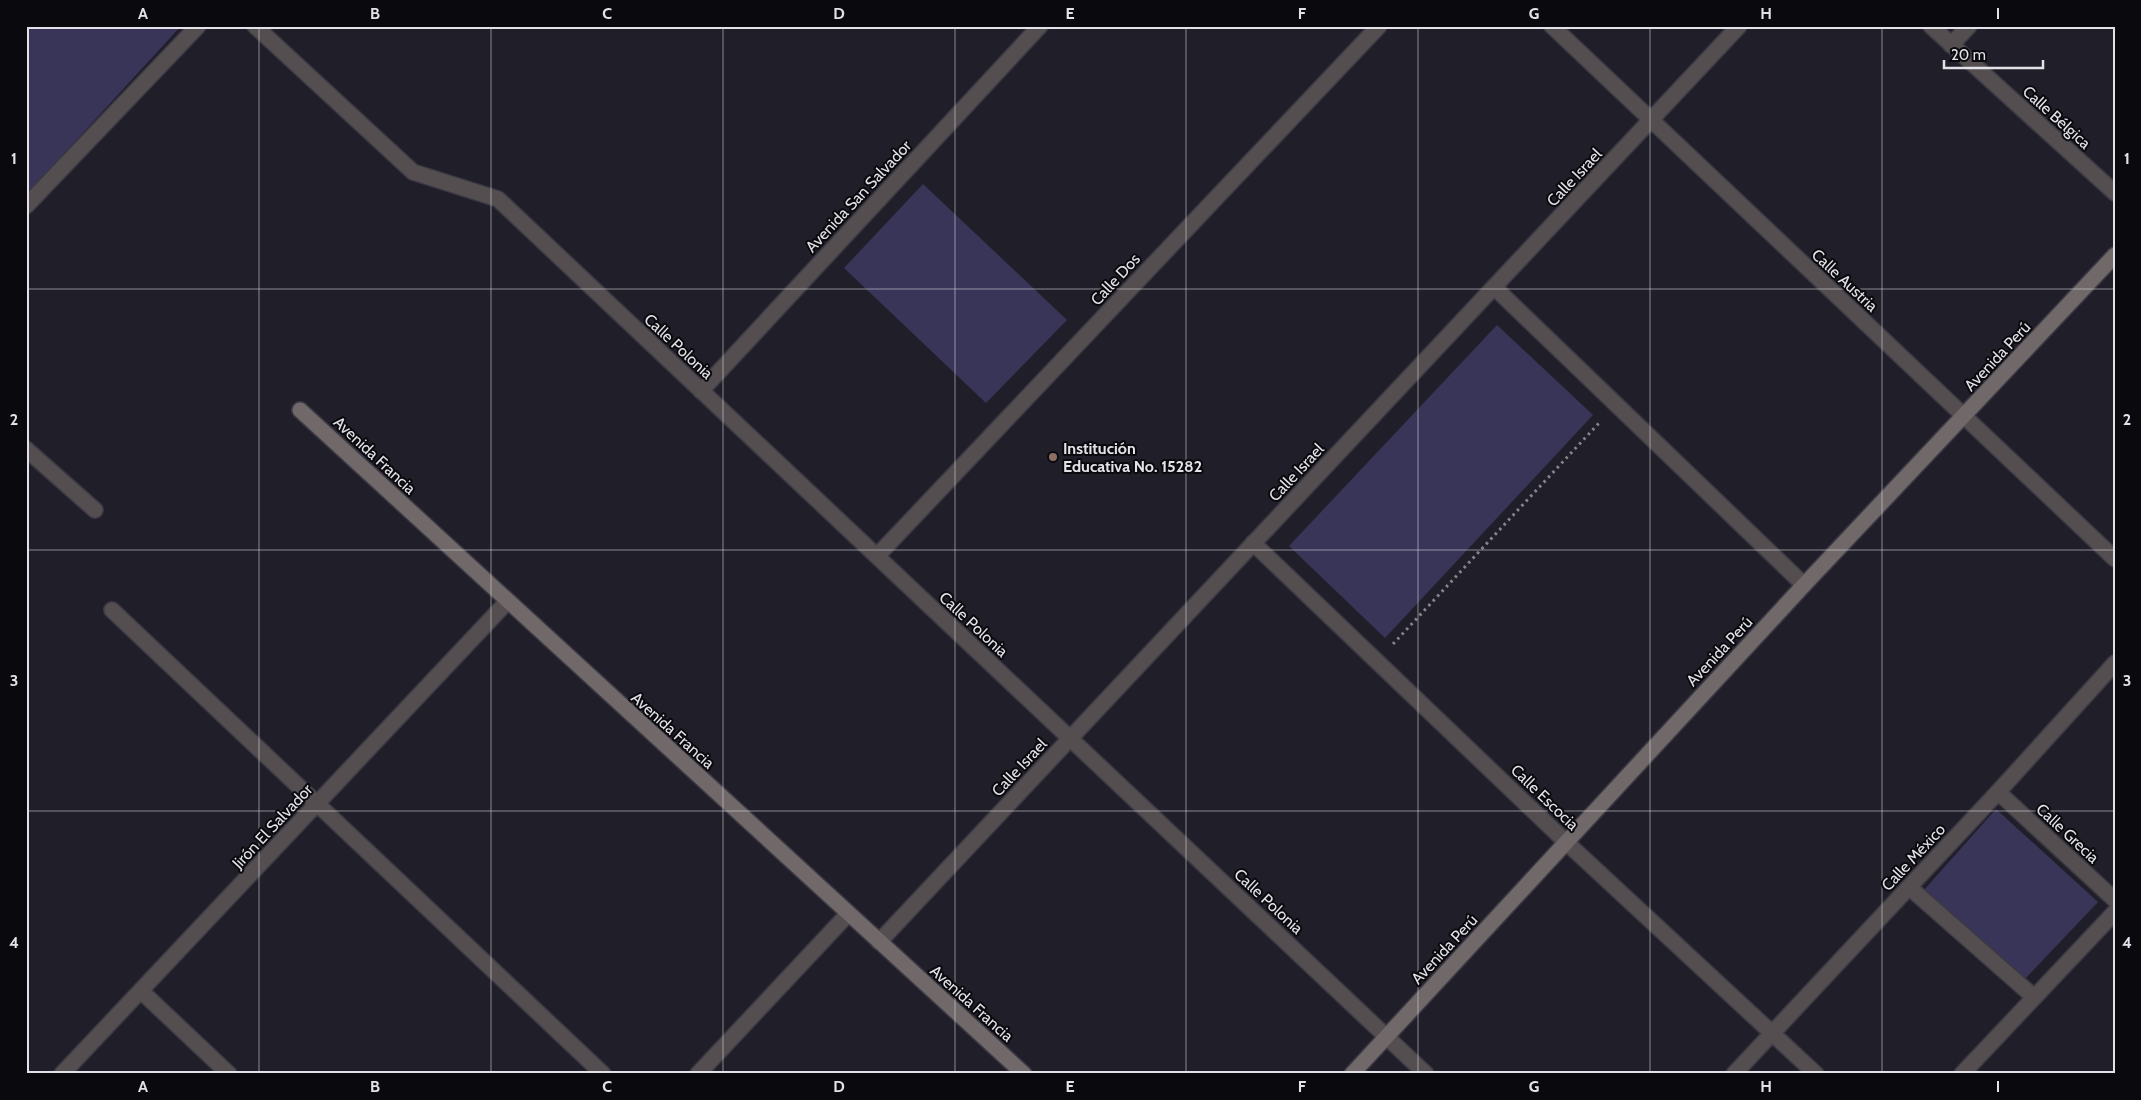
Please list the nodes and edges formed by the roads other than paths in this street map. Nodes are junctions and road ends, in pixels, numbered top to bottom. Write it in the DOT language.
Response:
graph roads {
  1 [pos="198,26"];
  2 [pos="255,26"];
  3 [pos="1040,26"];
  4 [pos="1378,26"];
  5 [pos="1552,26"];
  6 [pos="1740,26"];
  7 [pos="1931,26"];
  8 [pos="1969,26"];
  9 [pos="1952,45"];
  10 [pos="1651,120"];
  11 [pos="2115,193"];
  12 [pos="26,206"];
  13 [pos="2115,255"];
  14 [pos="1494,287"];
  15 [pos="701,390"];
  16 [pos="300,410"];
  17 [pos="1964,417"];
  18 [pos="26,449"];
  19 [pos="95,510"];
  20 [pos="1253,543"];
  21 [pos="877,556"];
  22 [pos="2115,559"];
  23 [pos="1804,585"];
  24 [pos="507,602"];
  25 [pos="112,610"];
  26 [pos="2115,663"];
  27 [pos="1070,738"];
  28 [pos="1998,792"];
  29 [pos="317,804"];
  30 [pos="1567,842"];
  31 [pos="1909,887"];
  32 [pos="2115,900"];
  33 [pos="2115,912"];
  34 [pos="848,914"];
  35 [pos="879,942"];
  36 [pos="141,991"];
  37 [pos="2034,997"];
  38 [pos="1772,1034"];
  39 [pos="1386,1036"];
  40 [pos="62,1074"];
  41 [pos="229,1074"];
  42 [pos="603,1074"];
  43 [pos="698,1074"];
  44 [pos="1024,1074"];
  45 [pos="1352,1074"];
  46 [pos="1426,1074"];
  47 [pos="1734,1074"];
  48 [pos="1816,1074"];
  49 [pos="1962,1074"];
  1 -- 12 [label="street"];
  2 -- 15 [label="street, Calle Polonia"];
  3 -- 15 [label="street, Avenida San Salvador"];
  4 -- 21 [label="street, Calle Dos"];
  5 -- 10 [label="street, Calle Austria"];
  6 -- 10 [label="street, Calle Israel"];
  7 -- 9 [label="street, Calle Bélgica"];
  8 -- 9 [label="street"];
  9 -- 11 [label="street, Calle Bélgica"];
  10 -- 14 [label="street, Calle Israel"];
  10 -- 17 [label="street, Calle Austria"];
  13 -- 17 [label="street, Avenida Perú"];
  14 -- 20 [label="street, Calle Israel"];
  14 -- 23 [label="street"];
  15 -- 21 [label="street, Calle Polonia"];
  16 -- 24 [label="street, Avenida Francia"];
  17 -- 22 [label="street, Calle Austria"];
  17 -- 23 [label="street, Avenida Perú"];
  18 -- 19 [label="street"];
  20 -- 27 [label="street, Calle Israel"];
  20 -- 30 [label="street, Calle Escocia"];
  21 -- 27 [label="street, Calle Polonia"];
  23 -- 30 [label="street, Avenida Perú"];
  24 -- 29 [label="street, Jirón El Salvador"];
  24 -- 34 [label="street, Avenida Francia"];
  25 -- 29 [label="street"];
  26 -- 28 [label="street, Calle México"];
  27 -- 35 [label="street, Calle Israel"];
  27 -- 39 [label="street, Calle Polonia"];
  28 -- 31 [label="street, Calle México"];
  28 -- 32 [label="street, Calle Grecia"];
  29 -- 36 [label="street, Jirón El Salvador"];
  29 -- 42 [label="street"];
  30 -- 38 [label="street, Calle Escocia"];
  30 -- 39 [label="street, Avenida Perú"];
  31 -- 37 [label="street"];
  31 -- 38 [label="street, Calle México"];
  33 -- 37 [label="street"];
  34 -- 35 [label="street, Avenida Francia"];
  34 -- 43 [label="street"];
  35 -- 44 [label="street, Avenida Francia"];
  36 -- 40 [label="street, Jirón El Salvador"];
  36 -- 41 [label="street"];
  37 -- 49 [label="street"];
  38 -- 47 [label="street, Calle México"];
  38 -- 48 [label="street, Calle Escocia"];
  39 -- 45 [label="street, Avenida Perú"];
  39 -- 46 [label="street, Calle Polonia"];
}
